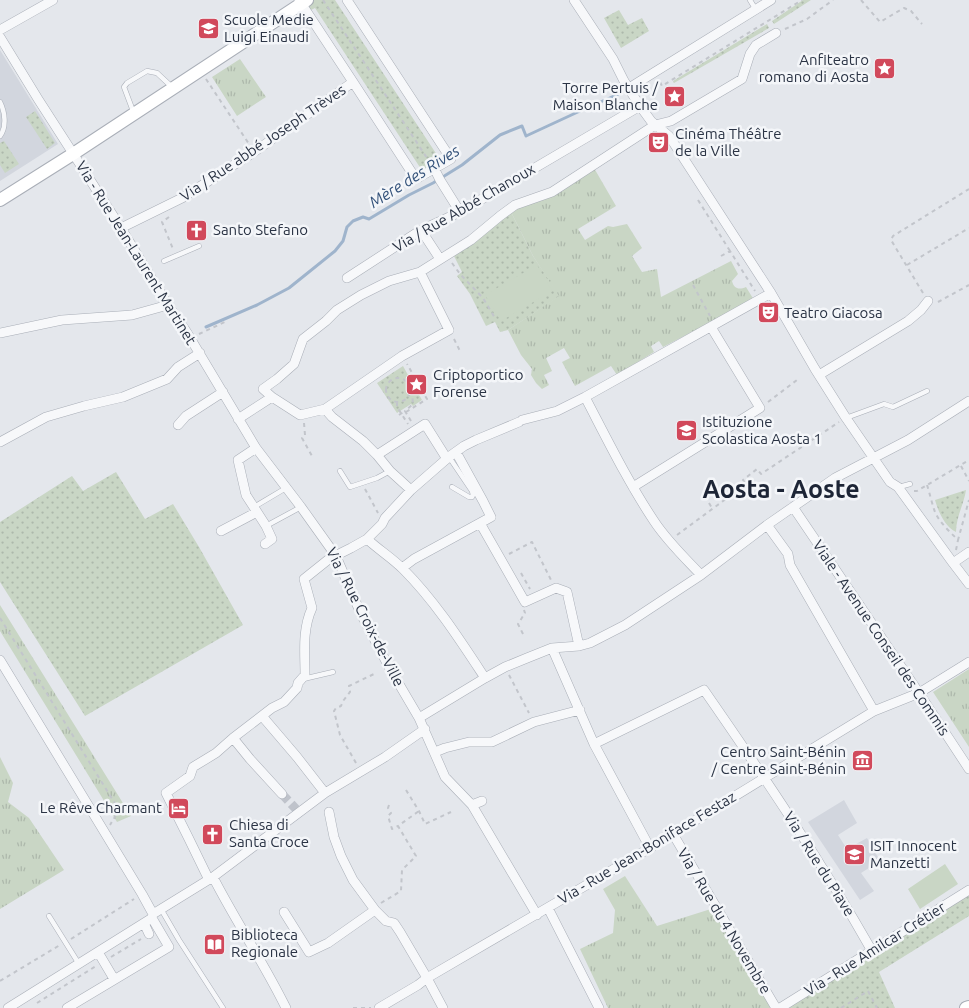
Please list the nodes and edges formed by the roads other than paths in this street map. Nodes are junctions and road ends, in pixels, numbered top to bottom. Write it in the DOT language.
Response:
graph roads {
  1 [pos="53,0"];
  2 [pos="347,0"];
  3 [pos="574,0"];
  4 [pos="750,0"];
  5 [pos="771,0"];
  6 [pos="303,1"];
  7 [pos="758,9"];
  8 [pos="0,30"];
  9 [pos="776,33"];
  10 [pos="0,37"];
  11 [pos="354,82"];
  12 [pos="173,88"];
  13 [pos="629,88"];
  14 [pos="0,102"];
  15 [pos="640,106"];
  16 [pos="134,113"];
  17 [pos="654,125"];
  18 [pos="0,136"];
  19 [pos="73,154"];
  20 [pos="437,175"];
  21 [pos="0,200"];
  22 [pos="460,212"];
  23 [pos="121,228"];
  24 [pos="421,230"];
  25 [pos="199,246"];
  26 [pos="444,257"];
  27 [pos="164,260"];
  28 [pos="420,272"];
  29 [pos="347,278"];
  30 [pos="771,293"];
  31 [pos="928,302"];
  32 [pos="168,305"];
  33 [pos="712,326"];
  34 [pos="0,333"];
  35 [pos="200,353"];
  36 [pos="819,375"];
  37 [pos="927,391"];
  38 [pos="223,392"];
  39 [pos="272,397"];
  40 [pos="586,397"];
  41 [pos="969,401"];
  42 [pos="325,409"];
  43 [pos="846,418"];
  44 [pos="238,419"];
  45 [pos="178,426"];
  46 [pos="0,442"];
  47 [pos="256,448"];
  48 [pos="377,456"];
  49 [pos="451,456"];
  50 [pos="874,457"];
  51 [pos="340,471"];
  52 [pos="390,472"];
  53 [pos="910,484"];
  54 [pos="634,486"];
  55 [pos="452,487"];
  56 [pos="898,487"];
  57 [pos="286,488"];
  58 [pos="411,490"];
  59 [pos="301,506"];
  60 [pos="793,507"];
  61 [pos="255,509"];
  62 [pos="480,523"];
  63 [pos="767,525"];
  64 [pos="266,526"];
  65 [pos="221,531"];
  66 [pos="367,539"];
  67 [pos="265,544"];
  68 [pos="969,552"];
  69 [pos="336,556"];
  70 [pos="953,563"];
  71 [pos="402,568"];
  72 [pos="701,575"];
  73 [pos="969,584"];
  74 [pos="579,646"];
  75 [pos="552,648"];
  76 [pos="0,660"];
  77 [pos="969,662"];
  78 [pos="332,672"];
  79 [pos="485,678"];
  80 [pos="302,680"];
  81 [pos="919,693"];
  82 [pos="580,710"];
  83 [pos="874,711"];
  84 [pos="262,716"];
  85 [pos="419,718"];
  86 [pos="425,729"];
  87 [pos="232,738"];
  88 [pos="594,744"];
  89 [pos="435,752"];
  90 [pos="969,770"];
  91 [pos="764,778"];
  92 [pos="282,794"];
  93 [pos="482,801"];
  94 [pos="325,802"];
  95 [pos="472,805"];
  96 [pos="673,834"];
  97 [pos="650,848"];
  98 [pos="211,879"];
  99 [pos="969,890"];
  100 [pos="548,908"];
  101 [pos="374,909"];
  102 [pos="284,912"];
  103 [pos="155,913"];
  104 [pos="538,914"];
  105 [pos="49,916"];
  106 [pos="144,923"];
  107 [pos="149,934"];
  108 [pos="179,940"];
  109 [pos="169,947"];
  110 [pos="872,950"];
  111 [pos="98,952"];
  112 [pos="78,964"];
  113 [pos="428,978"];
  114 [pos="114,979"];
  115 [pos="8,1008"];
  116 [pos="67,1008"];
  117 [pos="223,1008"];
  118 [pos="286,1008"];
  119 [pos="379,1008"];
  120 [pos="443,1008"];
  121 [pos="599,1008"];
  122 [pos="776,1008"];
  123 [pos="780,1008"];
  1 -- 8 [label="street"];
  2 -- 20 [label="street"];
  3 -- 13 [label="street"];
  4 -- 7 [label="lane"];
  5 -- 7 [label="street"];
  6 -- 11 [label="street"];
  6 -- 12 [label="street"];
  7 -- 13 [label="street"];
  9 -- 17 [label="street"];
  10 -- 19 [label="street, Via - Rue Jean-Laurent Martinet"];
  11 -- 20 [label="street"];
  11 -- 23 [label="street, Via / Rue abbé Joseph Trèves"];
  12 -- 16 [label="street"];
  12 -- 16 [label="lane"];
  13 -- 15 [label="street"];
  14 -- 18 [label="lane"];
  15 -- 17 [label="street"];
  15 -- 22 [label="street, Via / Rue Abbé Chanoux"];
  16 -- 19 [label="street"];
  17 -- 26 [label="street"];
  17 -- 30 [label="street"];
  19 -- 21 [label="street"];
  19 -- 23 [label="street, Via - Rue Jean-Laurent Martinet"];
  20 -- 22 [label="street"];
  22 -- 24 [label="street, Via / Rue Abbé Chanoux"];
  23 -- 32 [label="street, Via - Rue Jean-Laurent Martinet"];
  24 -- 26 [label="street"];
  24 -- 29 [label="street, Via / Rue Abbé Chanoux"];
  25 -- 27 [label="lane"];
  26 -- 28 [label="street"];
  28 -- 39 [label="street"];
  28 -- 42 [label="street"];
  30 -- 33 [label="street"];
  30 -- 36 [label="street"];
  31 -- 36 [label="street"];
  32 -- 34 [label="street"];
  32 -- 35 [label="street, Via - Rue Jean-Laurent Martinet"];
  33 -- 40 [label="street"];
  33 -- 54 [label="street"];
  35 -- 38 [label="street, Via - Rue Jean-Laurent Martinet"];
  35 -- 46 [label="street"];
  36 -- 43 [label="street"];
  37 -- 43 [label="lane"];
  38 -- 44 [label="street, Via / Rue Croix-de-Ville"];
  38 -- 45 [label="street"];
  39 -- 42 [label="street"];
  39 -- 44 [label="street"];
  40 -- 49 [label="street"];
  40 -- 54 [label="street"];
  41 -- 50 [label="street"];
  42 -- 48 [label="street"];
  43 -- 50 [label="street"];
  44 -- 47 [label="street, Via / Rue Croix-de-Ville"];
  47 -- 57 [label="street, Via / Rue Croix-de-Ville"];
  47 -- 61 [label="street"];
  48 -- 49 [label="street"];
  48 -- 52 [label="street"];
  49 -- 55 [label="lane"];
  49 -- 58 [label="street"];
  49 -- 62 [label="street"];
  50 -- 56 [label="street"];
  50 -- 60 [label="street"];
  51 -- 52 [label="lane"];
  52 -- 58 [label="street"];
  53 -- 56 [label="lane"];
  54 -- 72 [label="street"];
  56 -- 70 [label="street"];
  57 -- 59 [label="street, Via / Rue Croix-de-Ville"];
  57 -- 61 [label="lane"];
  58 -- 66 [label="street"];
  59 -- 64 [label="lane"];
  59 -- 69 [label="street, Via / Rue Croix-de-Ville"];
  60 -- 63 [label="street"];
  60 -- 81 [label="street, Viale - Avenue Conseil des Commis"];
  61 -- 64 [label="street"];
  61 -- 65 [label="street"];
  62 -- 71 [label="street"];
  62 -- 74 [label="street"];
  63 -- 72 [label="street"];
  63 -- 83 [label="street"];
  64 -- 67 [label="street"];
  66 -- 69 [label="street"];
  66 -- 71 [label="street"];
  68 -- 70 [label="street"];
  69 -- 80 [label="street"];
  69 -- 85 [label="street, Via / Rue Croix-de-Ville"];
  70 -- 73 [label="street"];
  71 -- 79 [label="street"];
  72 -- 74 [label="street"];
  74 -- 75 [label="street"];
  75 -- 79 [label="street"];
  75 -- 82 [label="street"];
  76 -- 103 [label="street"];
  77 -- 81 [label="street, Via - Rue Jean-Boniface Festaz"];
  78 -- 80 [label="lane"];
  79 -- 85 [label="street"];
  80 -- 84 [label="street"];
  81 -- 83 [label="street, Via - Rue Jean-Boniface Festaz"];
  81 -- 90 [label="street, Viale - Avenue Conseil des Commis"];
  82 -- 88 [label="street"];
  82 -- 89 [label="street"];
  83 -- 91 [label="street, Via - Rue Jean-Boniface Festaz"];
  84 -- 87 [label="street"];
  84 -- 94 [label="street"];
  85 -- 86 [label="street, Via / Rue Croix-de-Ville"];
  86 -- 89 [label="street, Via / Rue Croix-de-Ville"];
  86 -- 94 [label="street"];
  87 -- 92 [label="street"];
  87 -- 98 [label="street"];
  88 -- 91 [label="street, Via / Rue du Piave"];
  88 -- 97 [label="street"];
  89 -- 95 [label="street, Via / Rue Croix-de-Ville"];
  91 -- 96 [label="street, Via - Rue Jean-Boniface Festaz"];
  91 -- 110 [label="street, Via / Rue du Piave"];
  93 -- 95 [label="street"];
  94 -- 98 [label="street"];
  94 -- 101 [label="street"];
  95 -- 104 [label="street, Via / Rue Croix-de-Ville"];
  96 -- 97 [label="street, Via - Rue Jean-Boniface Festaz"];
  96 -- 122 [label="street, Via / Rue du 4 Novembre"];
  97 -- 100 [label="street, Via - Rue Jean-Boniface Festaz"];
  98 -- 103 [label="street"];
  98 -- 118 [label="street"];
  99 -- 110 [label="street, Via - Rue Amilcar Crétier"];
  100 -- 104 [label="street, Via - Rue Jean-Boniface Festaz"];
  100 -- 121 [label="street"];
  101 -- 102 [label="street"];
  101 -- 113 [label="street"];
  103 -- 106 [label="street"];
  103 -- 108 [label="lane"];
  103 -- 109 [label="street"];
  104 -- 113 [label="street, Via - Rue Jean-Boniface Festaz"];
  105 -- 112 [label="lane"];
  106 -- 107 [label="street"];
  106 -- 111 [label="street"];
  108 -- 109 [label="lane"];
  108 -- 117 [label="lane"];
  109 -- 114 [label="street"];
  110 -- 123 [label="street, Via - Rue Amilcar Crétier"];
  111 -- 112 [label="street"];
  111 -- 114 [label="street"];
  112 -- 115 [label="street"];
  113 -- 119 [label="street, Via - Rue Jean-Boniface Festaz"];
  113 -- 120 [label="street"];
  114 -- 116 [label="street"];
}
